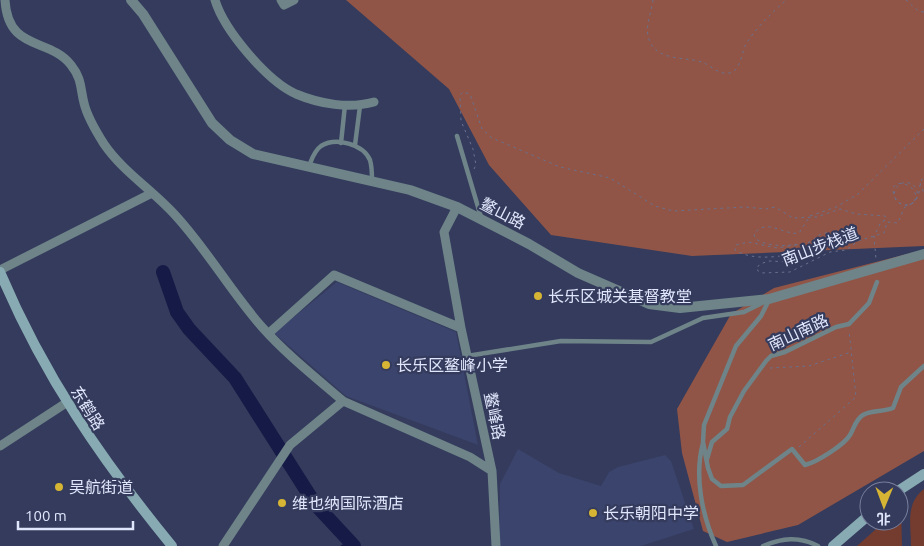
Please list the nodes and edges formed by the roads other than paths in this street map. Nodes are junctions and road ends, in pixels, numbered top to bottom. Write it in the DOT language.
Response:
graph roads {
  1 [pos="6,0"];
  2 [pos="131,0"];
  3 [pos="215,0"];
  4 [pos="281,0"];
  5 [pos="294,0"];
  6 [pos="374,102"];
  7 [pos="345,105"];
  8 [pos="360,106"];
  9 [pos="457,136"];
  10 [pos="341,143"];
  11 [pos="355,145"];
  12 [pos="308,167"];
  13 [pos="372,181"];
  14 [pos="152,193"];
  15 [pos="457,207"];
  16 [pos="482,218"];
  17 [pos="924,254"];
  18 [pos="0,271"];
  19 [pos="877,282"];
  20 [pos="770,299"];
  21 [pos="461,328"];
  22 [pos="269,333"];
  23 [pos="467,356"];
  24 [pos="924,366"];
  25 [pos="342,401"];
  26 [pos="66,403"];
  27 [pos="703,442"];
  28 [pos="0,446"];
  29 [pos="706,463"];
  30 [pos="492,471"];
  31 [pos="924,474"];
  32 [pos="924,481"];
  33 [pos="909,484"];
  34 [pos="909,491"];
  35 [pos="859,524"];
  36 [pos="861,531"];
  37 [pos="172,546"];
  38 [pos="223,546"];
  39 [pos="496,546"];
  40 [pos="716,546"];
  41 [pos="763,546"];
  42 [pos="818,546"];
  43 [pos="833,546"];
  44 [pos="844,546"];
  1 -- 14 [label="street"];
  2 -- 12 [label="street, 鳌山路"];
  3 -- 7 [label="street"];
  4 -- 5 [label="street"];
  6 -- 8 [label="street"];
  7 -- 8 [label="street"];
  7 -- 10 [label="lane"];
  8 -- 11 [label="lane"];
  9 -- 16 [label="lane"];
  10 -- 11 [label="lane"];
  10 -- 12 [label="lane"];
  11 -- 13 [label="lane"];
  12 -- 13 [label="street, 鳌山路"];
  13 -- 15 [label="street, 鳌山路"];
  14 -- 18 [label="street"];
  14 -- 22 [label="street"];
  15 -- 16 [label="street, 鳌山路"];
  15 -- 21 [label="street, 鳌峰路"];
  16 -- 20 [label="street, 鳌山路"];
  17 -- 20 [label="street, 鳌山路"];
  18 -- 26 [label="main road, 东鹤路"];
  19 -- 29 [label="lane, 南山南路"];
  20 -- 23 [label="lane"];
  20 -- 27 [label="lane, 南山南路"];
  21 -- 22 [label="street"];
  21 -- 23 [label="street, 鳌峰路"];
  22 -- 25 [label="street"];
  23 -- 30 [label="street, 鳌峰路"];
  24 -- 29 [label="lane, 南山南路"];
  25 -- 30 [label="street"];
  25 -- 38 [label="street"];
  26 -- 28 [label="street"];
  26 -- 37 [label="main road, 东鹤路"];
  27 -- 29 [label="lane, 南山南路"];
  27 -- 40 [label="lane"];
  30 -- 39 [label="street, 鳌峰路"];
  31 -- 33 [label="main road"];
  32 -- 34 [label="main road"];
  35 -- 43 [label="main road"];
  36 -- 44 [label="main road"];
  41 -- 42 [label="lane"];
}
